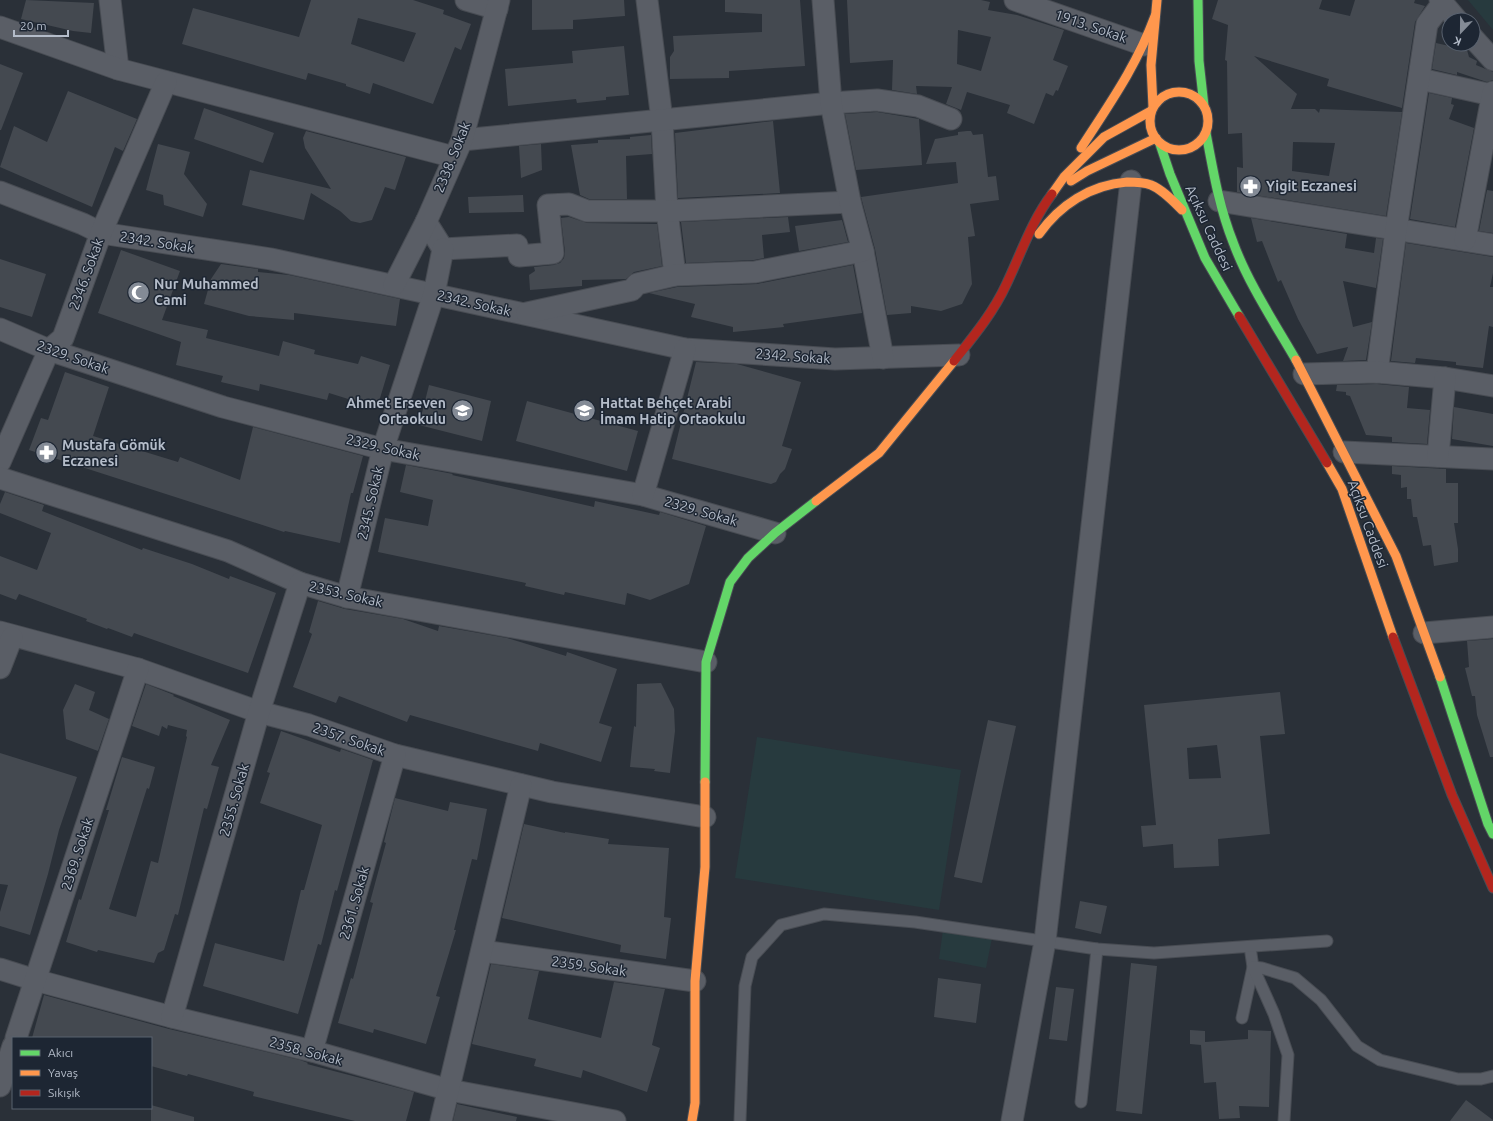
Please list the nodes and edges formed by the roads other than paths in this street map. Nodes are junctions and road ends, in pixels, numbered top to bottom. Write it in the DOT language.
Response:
graph roads {
  1 [pos="110,0"];
  2 [pos="466,0"];
  3 [pos="647,0"];
  4 [pos="823,0"];
  5 [pos="1015,0"];
  6 [pos="1157,0"];
  7 [pos="1198,0"];
  8 [pos="1441,2"];
  9 [pos="498,5"];
  10 [pos="1450,12"];
  11 [pos="1155,16"];
  12 [pos="0,27"];
  13 [pos="1144,45"];
  14 [pos="1481,47"];
  15 [pos="1493,60"];
  16 [pos="118,69"];
  17 [pos="1420,79"];
  18 [pos="166,82"];
  19 [pos="1492,93"];
  20 [pos="831,103"];
  21 [pos="1204,106"];
  22 [pos="1152,109"];
  23 [pos="951,119"];
  24 [pos="662,120"];
  25 [pos="1206,133"];
  26 [pos="1158,141"];
  27 [pos="458,148"];
  28 [pos="1064,177"];
  29 [pos="1131,181"];
  30 [pos="0,192"];
  31 [pos="1219,201"];
  32 [pos="850,202"];
  33 [pos="1040,210"];
  34 [pos="667,211"];
  35 [pos="1186,214"];
  36 [pos="426,222"];
  37 [pos="1396,230"];
  38 [pos="101,233"];
  39 [pos="1465,240"];
  40 [pos="1493,245"];
  41 [pos="443,249"];
  42 [pos="863,251"];
  43 [pos="675,275"];
  44 [pos="394,285"];
  45 [pos="1006,286"];
  46 [pos="434,294"];
  47 [pos="520,314"];
  48 [pos="0,329"];
  49 [pos="685,348"];
  50 [pos="49,350"];
  51 [pos="959,355"];
  52 [pos="882,358"];
  53 [pos="1377,372"];
  54 [pos="1304,374"];
  55 [pos="1445,378"];
  56 [pos="1493,386"];
  57 [pos="383,449"];
  58 [pos="1344,452"];
  59 [pos="1438,456"];
  60 [pos="1493,459"];
  61 [pos="0,462"];
  62 [pos="0,478"];
  63 [pos="643,495"];
  64 [pos="775,533"];
  65 [pos="300,583"];
  66 [pos="347,596"];
  67 [pos="1493,628"];
  68 [pos="1424,633"];
  69 [pos="6,634"];
  70 [pos="706,662"];
  71 [pos="0,668"];
  72 [pos="138,669"];
  73 [pos="259,712"];
  74 [pos="395,755"];
  75 [pos="522,784"];
  76 [pos="705,817"];
  77 [pos="1493,834"];
  78 [pos="1493,888"];
  79 [pos="1045,941"];
  80 [pos="1327,941"];
  81 [pos="1250,947"];
  82 [pos="1097,949"];
  83 [pos="482,951"];
  84 [pos="1253,967"];
  85 [pos="0,969"];
  86 [pos="35,980"];
  87 [pos="695,981"];
  88 [pos="172,1017"];
  89 [pos="1242,1018"];
  90 [pos="16,1037"];
  91 [pos="12,1049"];
  92 [pos="312,1051"];
  93 [pos="1493,1076"];
  94 [pos="0,1086"];
  95 [pos="449,1090"];
  96 [pos="1081,1102"];
  97 [pos="441,1121"];
  98 [pos="615,1121"];
  99 [pos="692,1121"];
  100 [pos="740,1121"];
  101 [pos="1012,1121"];
  102 [pos="1284,1121"];
  1 -- 16 [label="street"];
  2 -- 9 [label="street"];
  3 -- 24 [label="street"];
  4 -- 20 [label="street"];
  5 -- 13 [label="street, 1913. Sokak"];
  6 -- 11 [label="main road"];
  7 -- 21 [label="main road"];
  8 -- 10 [label="street"];
  8 -- 17 [label="street"];
  9 -- 27 [label="street, 2338. Sokak"];
  11 -- 13 [label="main road"];
  11 -- 22 [label="main road"];
  12 -- 16 [label="street"];
  13 -- 28 [label="main road"];
  14 -- 15 [label="street"];
  16 -- 18 [label="street"];
  17 -- 19 [label="street"];
  17 -- 37 [label="street"];
  18 -- 27 [label="street"];
  18 -- 38 [label="street, 2346. Sokak"];
  19 -- 39 [label="street"];
  20 -- 23 [label="street"];
  20 -- 24 [label="street"];
  20 -- 32 [label="street"];
  21 -- 22 [label="main road"];
  21 -- 25 [label="main road"];
  22 -- 26 [label="main road"];
  22 -- 28 [label="main road"];
  24 -- 27 [label="street"];
  24 -- 34 [label="street"];
  25 -- 26 [label="main road"];
  25 -- 31 [label="main road, Açıksu Caddesi"];
  26 -- 33 [label="main road"];
  26 -- 35 [label="main road, Açıksu Caddesi"];
  27 -- 36 [label="street, 2338. Sokak"];
  28 -- 33 [label="main road"];
  29 -- 35 [label="main road"];
  29 -- 45 [label="main road"];
  29 -- 79 [label="street"];
  30 -- 38 [label="street, 2342. Sokak"];
  31 -- 37 [label="street"];
  31 -- 54 [label="main road, Açıksu Caddesi"];
  32 -- 34 [label="street"];
  32 -- 42 [label="street"];
  33 -- 45 [label="main road"];
  34 -- 41 [label="street"];
  34 -- 43 [label="street"];
  35 -- 78 [label="main road, Açıksu Caddesi"];
  36 -- 41 [label="street"];
  36 -- 44 [label="street, 2338. Sokak"];
  37 -- 39 [label="street"];
  37 -- 53 [label="street"];
  38 -- 44 [label="street, 2342. Sokak"];
  38 -- 50 [label="street, 2346. Sokak"];
  39 -- 40 [label="street"];
  41 -- 46 [label="street, 2345. Sokak"];
  42 -- 43 [label="street"];
  42 -- 52 [label="street"];
  43 -- 47 [label="street"];
  44 -- 46 [label="street, 2342. Sokak"];
  45 -- 51 [label="main road"];
  46 -- 47 [label="street, 2342. Sokak"];
  46 -- 57 [label="street, 2345. Sokak"];
  47 -- 49 [label="street, 2342. Sokak"];
  48 -- 50 [label="street, 2329. Sokak"];
  49 -- 52 [label="street, 2342. Sokak"];
  49 -- 63 [label="street"];
  50 -- 57 [label="street, 2329. Sokak"];
  50 -- 61 [label="street, 2346. Sokak"];
  51 -- 52 [label="street, 2342. Sokak"];
  51 -- 64 [label="main road"];
  53 -- 54 [label="street"];
  53 -- 55 [label="street"];
  54 -- 58 [label="main road, Açıksu Caddesi"];
  55 -- 56 [label="street"];
  55 -- 59 [label="street"];
  57 -- 63 [label="street, 2329. Sokak"];
  57 -- 66 [label="street, 2345. Sokak"];
  58 -- 59 [label="street"];
  58 -- 68 [label="main road, Açıksu Caddesi"];
  59 -- 60 [label="street"];
  62 -- 65 [label="street, 2353. Sokak"];
  63 -- 64 [label="street, 2329. Sokak"];
  64 -- 70 [label="main road"];
  65 -- 66 [label="street, 2353. Sokak"];
  65 -- 73 [label="street, 2355. Sokak"];
  66 -- 70 [label="street, 2353. Sokak"];
  67 -- 68 [label="street"];
  68 -- 77 [label="main road, Açıksu Caddesi"];
  69 -- 71 [label="street"];
  69 -- 72 [label="street, 2357. Sokak"];
  70 -- 76 [label="main road"];
  72 -- 73 [label="street, 2357. Sokak"];
  72 -- 86 [label="street, 2369. Sokak"];
  73 -- 74 [label="street, 2357. Sokak"];
  73 -- 88 [label="street, 2355. Sokak"];
  74 -- 75 [label="street, 2357. Sokak"];
  74 -- 92 [label="street, 2361. Sokak"];
  75 -- 76 [label="street, 2357. Sokak"];
  75 -- 83 [label="street"];
  76 -- 87 [label="main road"];
  79 -- 82 [label="lane"];
  79 -- 100 [label="lane"];
  79 -- 101 [label="street"];
  80 -- 81 [label="lane"];
  81 -- 82 [label="lane"];
  81 -- 84 [label="lane"];
  82 -- 96 [label="lane"];
  83 -- 87 [label="street, 2359. Sokak"];
  83 -- 95 [label="street"];
  84 -- 89 [label="lane"];
  84 -- 93 [label="lane"];
  84 -- 102 [label="lane"];
  85 -- 86 [label="street, 2358. Sokak"];
  86 -- 88 [label="street, 2358. Sokak"];
  86 -- 90 [label="street, 2369. Sokak"];
  87 -- 99 [label="main road"];
  88 -- 92 [label="street, 2358. Sokak"];
  91 -- 94 [label="street"];
  92 -- 95 [label="street, 2358. Sokak"];
  95 -- 97 [label="street"];
  95 -- 98 [label="street, 2358. Sokak"];
}
